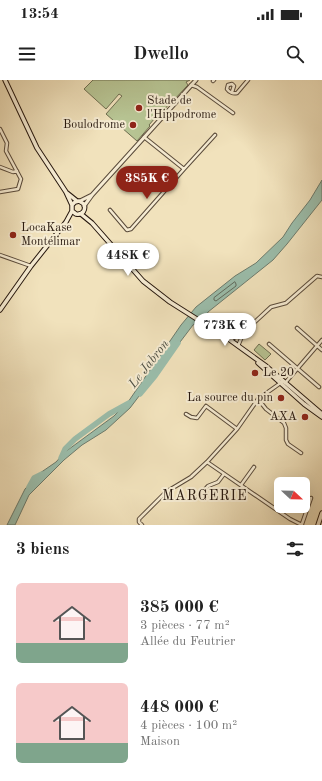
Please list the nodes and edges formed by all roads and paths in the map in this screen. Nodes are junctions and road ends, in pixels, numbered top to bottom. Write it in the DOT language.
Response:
graph roads {
  1 [pos="4,80"];
  2 [pos="196,80"];
  3 [pos="248,80"];
  4 [pos="191,85"];
  5 [pos="232,92"];
  6 [pos="233,112"];
  7 [pos="0,129"];
  8 [pos="216,135"];
  9 [pos="144,137"];
  10 [pos="0,167"];
  11 [pos="184,170"];
  12 [pos="17,171"];
  13 [pos="0,192"];
  14 [pos="66,192"];
  15 [pos="92,195"];
  16 [pos="79,201"];
  17 [pos="72,205"];
  18 [pos="84,208"];
  19 [pos="110,210"];
  20 [pos="72,211"];
  21 [pos="78,214"];
  22 [pos="66,222"];
  23 [pos="92,223"];
  24 [pos="0,255"];
  25 [pos="31,266"];
  26 [pos="322,277"];
  27 [pos="0,310"];
  28 [pos="297,328"];
  29 [pos="244,332"];
  30 [pos="230,340"];
  31 [pos="322,340"];
  32 [pos="269,344"];
  33 [pos="238,346"];
  34 [pos="317,346"];
  35 [pos="322,350"];
  36 [pos="247,352"];
  37 [pos="297,368"];
  38 [pos="285,383"];
  39 [pos="280,384"];
  40 [pos="319,387"];
  41 [pos="295,392"];
  42 [pos="258,399"];
  43 [pos="186,414"];
  44 [pos="322,414"];
  45 [pos="322,417"];
  46 [pos="237,429"];
  47 [pos="301,453"];
  48 [pos="207,462"];
  49 [pos="254,467"];
  50 [pos="224,474"];
  51 [pos="241,485"];
  52 [pos="200,496"];
  53 [pos="311,498"];
  54 [pos="322,514"];
  55 [pos="142,525"];
  56 [pos="302,525"];
  57 [pos="318,525"];
  1 -- 14 [label="main road"];
  2 -- 4 [label="street"];
  3 -- 5 [label="street"];
  4 -- 6 [label="street"];
  4 -- 9 [label="street"];
  7 -- 12 [label="street"];
  8 -- 11 [label="street"];
  9 -- 11 [label="street"];
  9 -- 15 [label="street"];
  10 -- 12 [label="street"];
  11 -- 19 [label="street"];
  12 -- 13 [label="street"];
  14 -- 16 [label="main road"];
  14 -- 17 [label="main road"];
  15 -- 16 [label="street"];
  15 -- 18 [label="street"];
  16 -- 17 [label="main road"];
  16 -- 18 [label="main road"];
  17 -- 20 [label="main road"];
  18 -- 21 [label="main road"];
  18 -- 23 [label="main road"];
  20 -- 21 [label="main road"];
  20 -- 22 [label="main road"];
  21 -- 22 [label="main road"];
  21 -- 23 [label="main road"];
  22 -- 25 [label="main road"];
  23 -- 30 [label="main road"];
  24 -- 25 [label="street"];
  25 -- 27 [label="main road"];
  26 -- 29 [label="street"];
  28 -- 34 [label="street"];
  29 -- 30 [label="street"];
  29 -- 33 [label="street"];
  30 -- 33 [label="main road"];
  31 -- 34 [label="street"];
  32 -- 37 [label="street"];
  33 -- 36 [label="main road"];
  34 -- 35 [label="street"];
  34 -- 37 [label="street"];
  36 -- 38 [label="main road"];
  36 -- 39 [label="main road"];
  37 -- 38 [label="street"];
  37 -- 40 [label="street"];
  38 -- 41 [label="main road"];
  39 -- 41 [label="street"];
  39 -- 42 [label="street"];
  39 -- 45 [label="main road"];
  41 -- 44 [label="main road"];
  42 -- 46 [label="street"];
  42 -- 47 [label="street"];
  43 -- 46 [label="street"];
  46 -- 48 [label="street"];
  48 -- 50 [label="street"];
  48 -- 55 [label="street"];
  49 -- 51 [label="street"];
  50 -- 51 [label="street"];
  50 -- 52 [label="street"];
  51 -- 56 [label="street"];
  53 -- 56 [label="street"];
  54 -- 57 [label="main road"];
}
